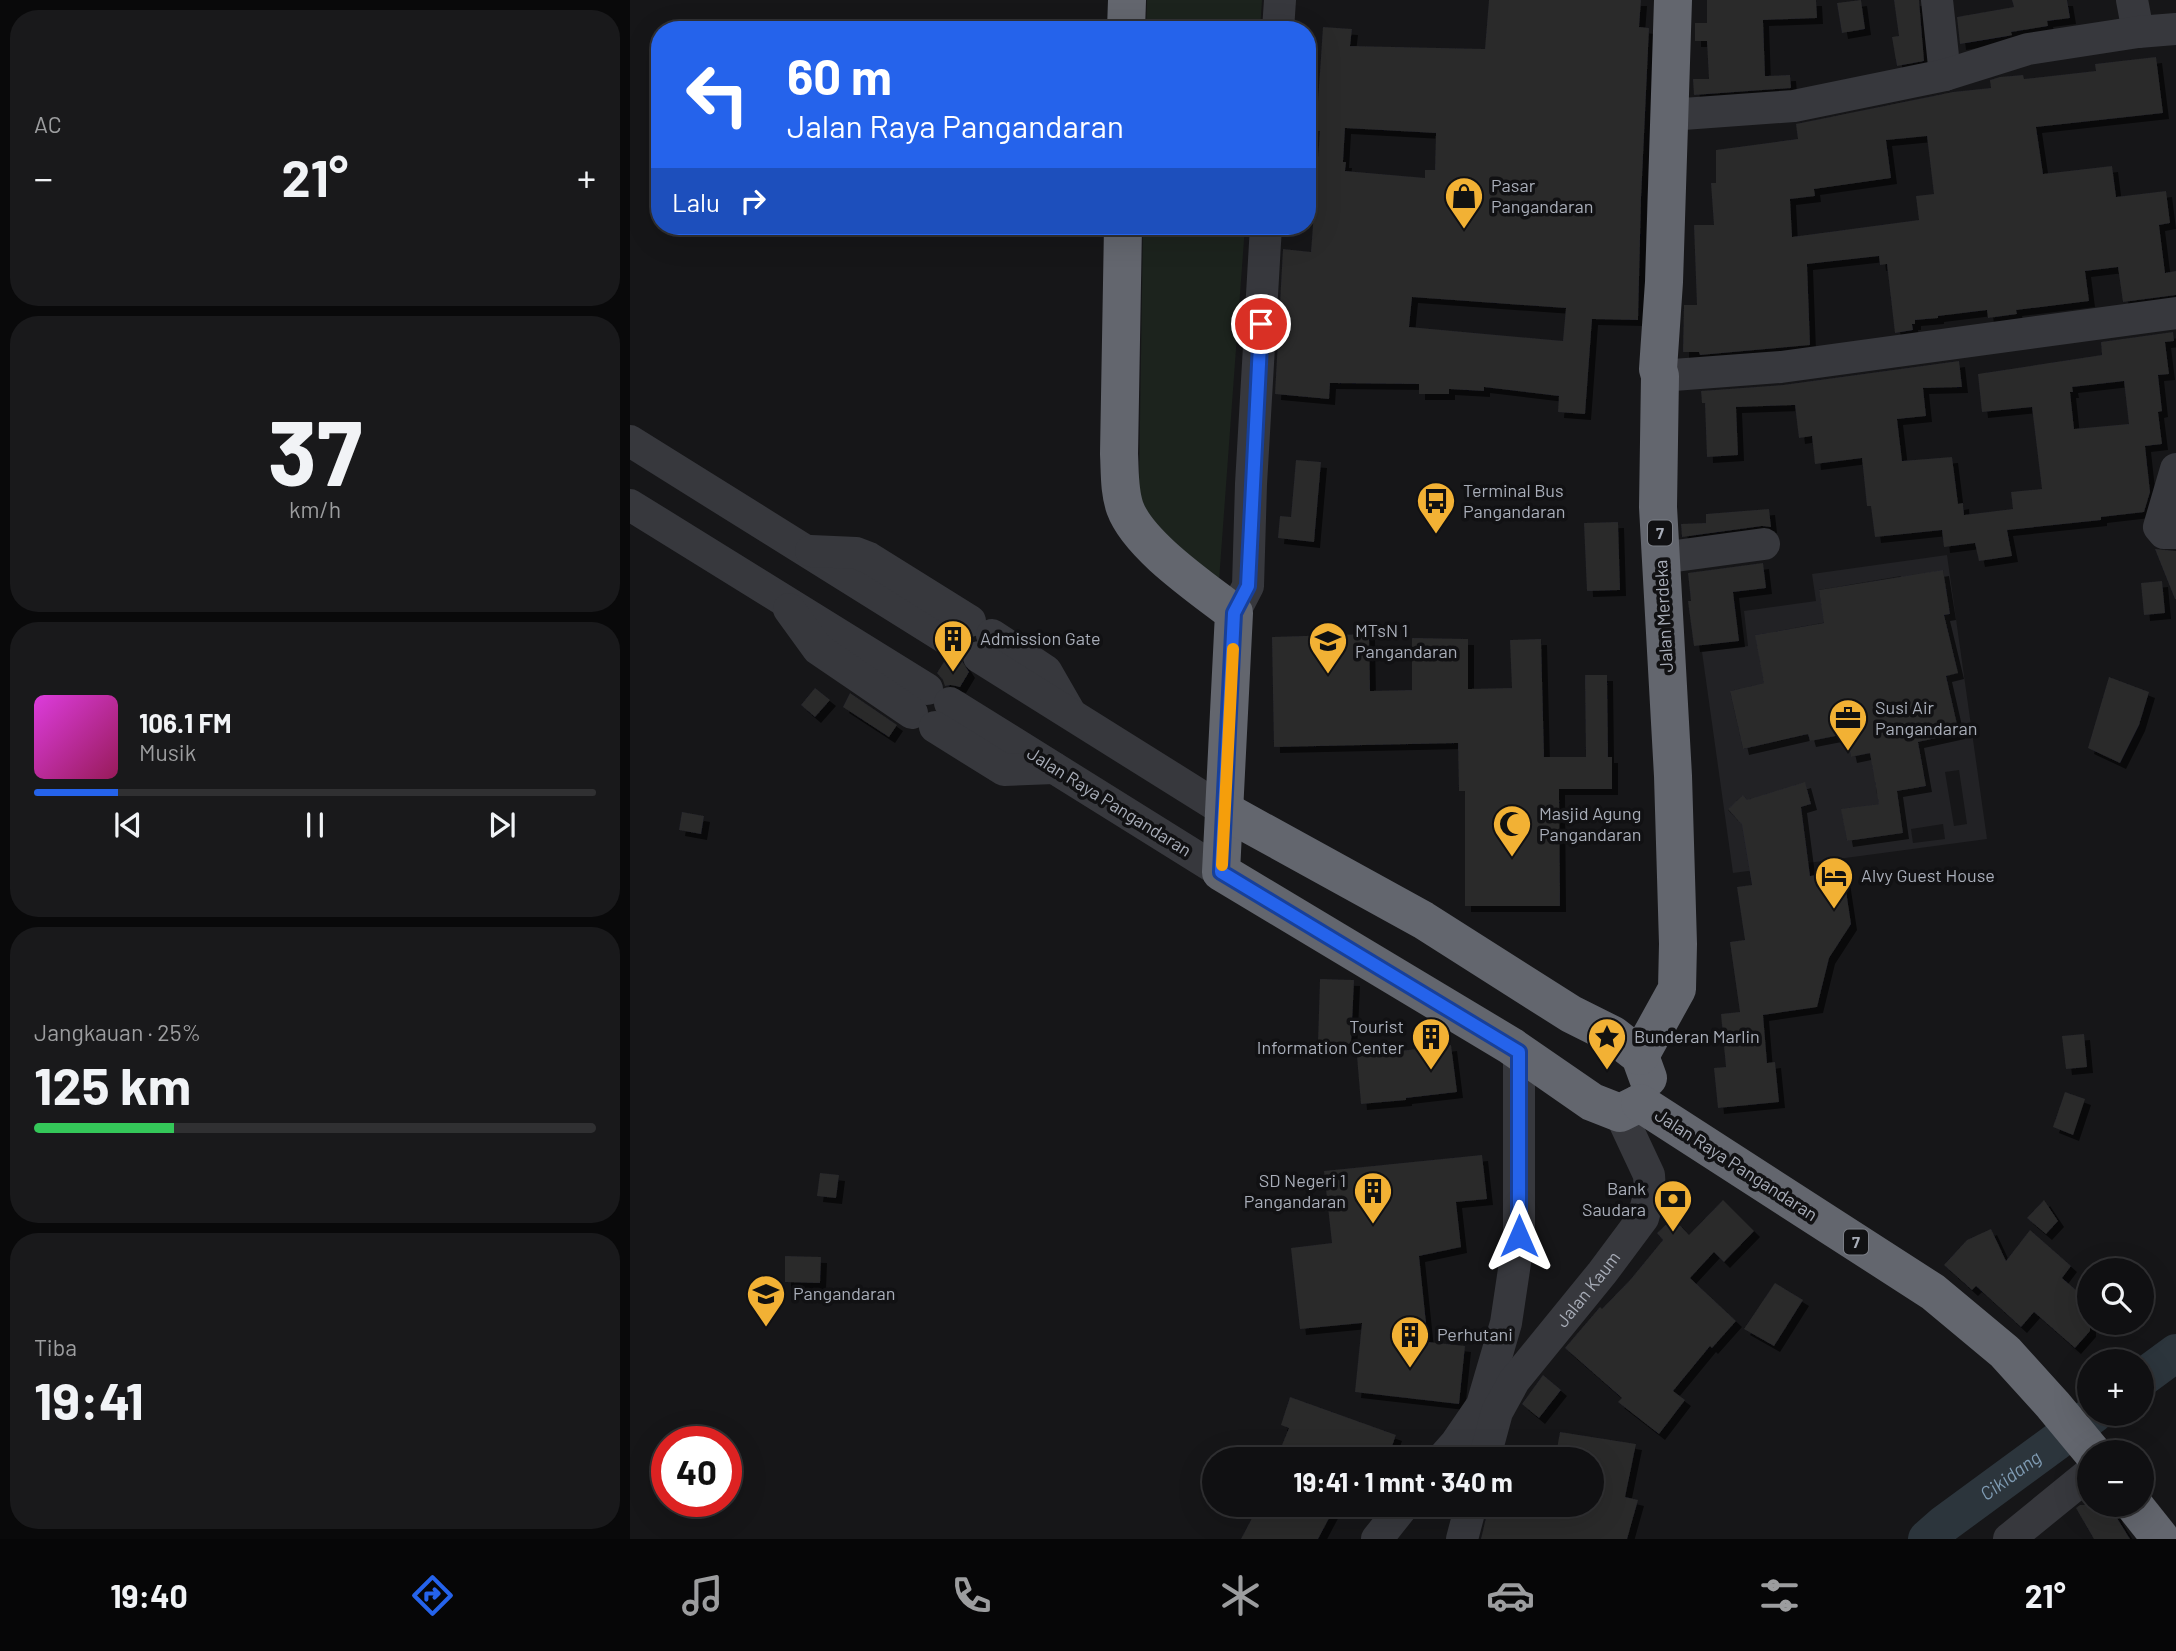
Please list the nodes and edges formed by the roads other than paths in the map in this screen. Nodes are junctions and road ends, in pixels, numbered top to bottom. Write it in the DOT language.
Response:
graph roads {
  1 [pos="1127,0"];
  2 [pos="1280,0"];
  3 [pos="1673,0"];
  4 [pos="1937,0"];
  5 [pos="2133,0"];
  6 [pos="1126,21"];
  7 [pos="1279,21"];
  8 [pos="2176,29"];
  9 [pos="2138,32"];
  10 [pos="1945,75"];
  11 [pos="1669,115"];
  12 [pos="1123,235"];
  13 [pos="1265,235"];
  14 [pos="2176,313"];
  15 [pos="1660,376"];
  16 [pos="630,441"];
  17 [pos="2176,469"];
  18 [pos="630,505"];
  19 [pos="2176,533"];
  20 [pos="1764,544"];
  21 [pos="1661,558"];
  22 [pos="1234,613"];
  23 [pos="1225,811"];
  24 [pos="1221,872"];
  25 [pos="1519,1052"];
  26 [pos="1640,1056"];
  27 [pos="1630,1108"];
  28 [pos="2077,1440"];
  29 [pos="1451,1447"];
  30 [pos="1488,1447"];
  31 [pos="2077,1471"];
  32 [pos="1394,1517"];
  33 [pos="1468,1517"];
  34 [pos="2144,1517"];
  35 [pos="1377,1539"];
  36 [pos="1462,1539"];
  37 [pos="2009,1539"];
  38 [pos="2161,1539"];
  1 -- 6 [label="highway"];
  2 -- 7 [label="street"];
  3 -- 11 [label="highway, Jalan Merdeka / 7"];
  4 -- 10 [label="street"];
  5 -- 9 [label="street"];
  8 -- 9 [label="street"];
  9 -- 10 [label="street"];
  10 -- 11 [label="street"];
  11 -- 15 [label="highway, Jalan Merdeka / 7"];
  12 -- 22 [label="highway"];
  13 -- 22 [label="street"];
  14 -- 15 [label="street"];
  15 -- 21 [label="highway, Jalan Merdeka / 7"];
  16 -- 23 [label="street"];
  17 -- 19 [label="street"];
  18 -- 24 [label="street, Jalan Raya Pangandaran"];
  20 -- 21 [label="street"];
  21 -- 26 [label="highway, Jalan Merdeka / 7"];
  22 -- 23 [label="highway"];
  23 -- 24 [label="highway"];
  23 -- 26 [label="highway"];
  24 -- 25 [label="highway, Jalan Raya Pangandaran / 7"];
  25 -- 27 [label="highway, Jalan Raya Pangandaran / 7"];
  25 -- 29 [label="street"];
  26 -- 27 [label="highway"];
  27 -- 28 [label="highway, Jalan Raya Pangandaran / 7"];
  27 -- 30 [label="street, Jalan Kaum"];
  31 -- 37 [label="street"];
  32 -- 35 [label="street"];
  33 -- 36 [label="street"];
  34 -- 38 [label="highway"];
}
